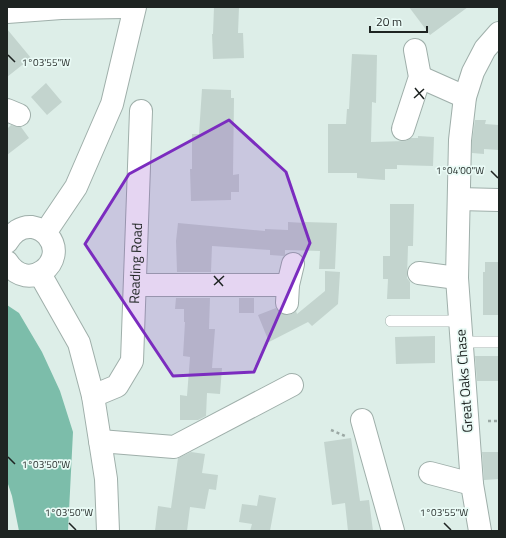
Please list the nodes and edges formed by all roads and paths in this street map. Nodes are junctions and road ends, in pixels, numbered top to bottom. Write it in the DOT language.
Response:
graph roads {
  1 [pos="126,7"];
  2 [pos="135,7"];
  3 [pos="7,12"];
  4 [pos="499,33"];
  5 [pos="415,50"];
  6 [pos="420,77"];
  7 [pos="465,98"];
  8 [pos="141,111"];
  9 [pos="403,129"];
  10 [pos="459,199"];
  11 [pos="498,200"];
  12 [pos="45,233"];
  13 [pos="7,242"];
  14 [pos="7,262"];
  15 [pos="292,264"];
  16 [pos="419,273"];
  17 [pos="40,274"];
  18 [pos="456,278"];
  19 [pos="135,285"];
  20 [pos="391,321"];
  21 [pos="461,332"];
  22 [pos="499,342"];
  23 [pos="292,385"];
  24 [pos="93,396"];
  25 [pos="352,431"];
  26 [pos="100,441"];
  27 [pos="430,473"];
  28 [pos="472,484"];
  29 [pos="108,531"];
  30 [pos="394,531"];
  31 [pos="480,531"];
  1 -- 3 [label="street"];
  2 -- 12 [label="street"];
  4 -- 7 [label="street, Great Oaks Chase"];
  5 -- 6 [label="street"];
  6 -- 7 [label="street"];
  6 -- 9 [label="street"];
  7 -- 10 [label="street, Great Oaks Chase"];
  8 -- 19 [label="street, Reading Road"];
  10 -- 11 [label="street"];
  10 -- 18 [label="street, Great Oaks Chase"];
  12 -- 13 [label="street"];
  12 -- 17 [label="street"];
  14 -- 17 [label="street"];
  15 -- 19 [label="street"];
  16 -- 18 [label="street"];
  17 -- 24 [label="street"];
  18 -- 21 [label="street, Great Oaks Chase"];
  19 -- 24 [label="street, Reading Road"];
  20 -- 21 [label="lane"];
  21 -- 22 [label="lane"];
  21 -- 28 [label="street, Great Oaks Chase"];
  23 -- 26 [label="street"];
  24 -- 26 [label="street"];
  25 -- 30 [label="street"];
  26 -- 29 [label="street"];
  27 -- 28 [label="street"];
  28 -- 31 [label="street, Great Oaks Chase"];
}
